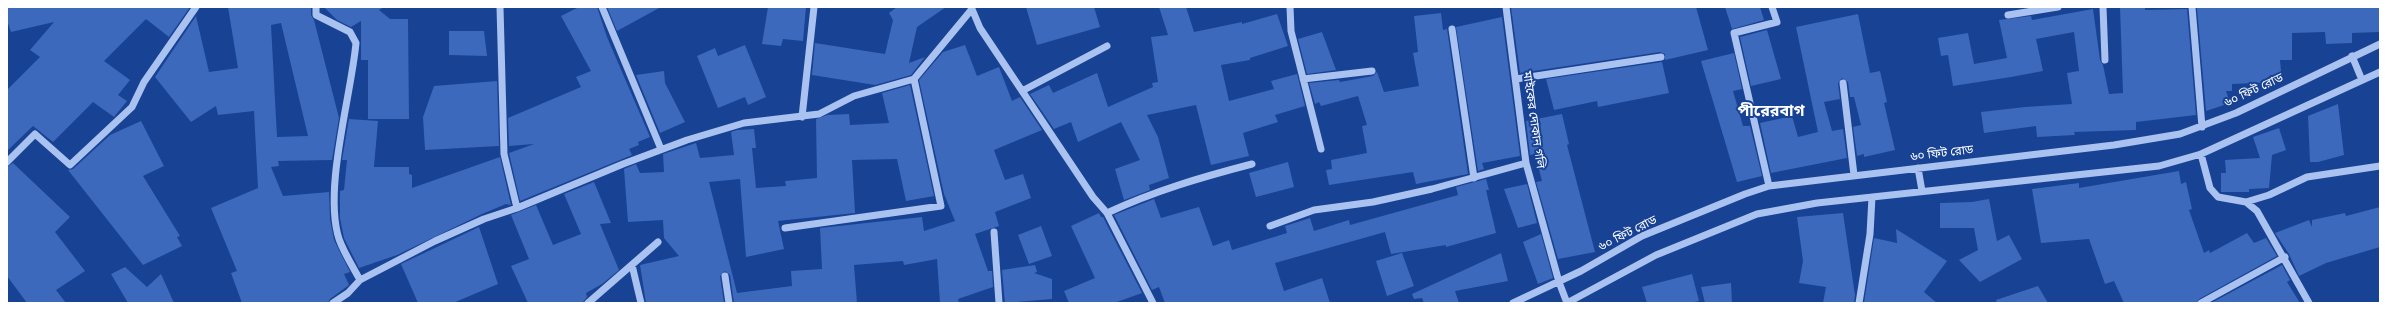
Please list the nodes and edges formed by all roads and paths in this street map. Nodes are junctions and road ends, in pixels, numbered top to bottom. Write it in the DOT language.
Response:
graph roads {
  1 [pos="196,7"];
  2 [pos="316,7"];
  3 [pos="500,7"];
  4 [pos="602,7"];
  5 [pos="814,7"];
  6 [pos="1290,7"];
  7 [pos="1506,7"];
  8 [pos="1772,7"];
  9 [pos="2058,7"];
  10 [pos="2103,7"];
  11 [pos="2192,7"];
  12 [pos="971,8"];
  13 [pos="2008,16"];
  14 [pos="1452,29"];
  15 [pos="2380,44"];
  16 [pos="1107,46"];
  17 [pos="2352,56"];
  18 [pos="1660,57"];
  19 [pos="2105,60"];
  20 [pos="1372,71"];
  21 [pos="2380,72"];
  22 [pos="1303,78"];
  23 [pos="914,79"];
  24 [pos="1516,79"];
  25 [pos="2362,80"];
  26 [pos="1843,83"];
  27 [pos="1022,91"];
  28 [pos="802,117"];
  29 [pos="2202,126"];
  30 [pos="661,149"];
  31 [pos="1321,149"];
  32 [pos="2201,154"];
  33 [pos="7,162"];
  34 [pos="1526,163"];
  35 [pos="1252,164"];
  36 [pos="2380,166"];
  37 [pos="1918,168"];
  38 [pos="1854,175"];
  39 [pos="1474,178"];
  40 [pos="1769,186"];
  41 [pos="1922,191"];
  42 [pos="1872,198"];
  43 [pos="2246,202"];
  44 [pos="516,208"];
  45 [pos="1107,213"];
  46 [pos="1270,226"];
  47 [pos="785,228"];
  48 [pos="994,232"];
  49 [pos="658,242"];
  50 [pos="2285,257"];
  51 [pos="632,265"];
  52 [pos="726,276"];
  53 [pos="360,280"];
  54 [pos="1559,282"];
  55 [pos="333,303"];
  56 [pos="588,303"];
  57 [pos="641,303"];
  58 [pos="729,303"];
  59 [pos="999,303"];
  60 [pos="1153,303"];
  61 [pos="1513,303"];
  62 [pos="1567,303"];
  63 [pos="1859,303"];
  64 [pos="2201,303"];
  65 [pos="2309,303"];
  1 -- 33 [label="street"];
  2 -- 53 [label="street"];
  3 -- 44 [label="street"];
  4 -- 30 [label="street"];
  5 -- 28 [label="street"];
  6 -- 22 [label="street"];
  7 -- 24 [label="street, মাইকের দোকান গলি"];
  8 -- 40 [label="street"];
  9 -- 13 [label="street"];
  10 -- 19 [label="street"];
  11 -- 29 [label="street"];
  12 -- 23 [label="street"];
  12 -- 27 [label="street"];
  14 -- 39 [label="street"];
  15 -- 17 [label="street, ৬০ ফিট রোড"];
  16 -- 27 [label="street"];
  17 -- 25 [label="street"];
  17 -- 29 [label="street, ৬০ ফিট রোড"];
  18 -- 24 [label="street"];
  20 -- 22 [label="street"];
  21 -- 25 [label="street"];
  22 -- 31 [label="street"];
  23 -- 28 [label="street"];
  23 -- 47 [label="street"];
  24 -- 34 [label="street, মাইকের দোকান গলি"];
  25 -- 32 [label="street"];
  26 -- 38 [label="street"];
  27 -- 45 [label="street"];
  28 -- 30 [label="street"];
  29 -- 37 [label="street, ৬০ ফিট রোড"];
  30 -- 44 [label="street"];
  32 -- 41 [label="street"];
  32 -- 43 [label="street"];
  34 -- 39 [label="street"];
  34 -- 54 [label="street, মাইকের দোকান গলি"];
  35 -- 45 [label="street"];
  36 -- 43 [label="street"];
  37 -- 38 [label="street, ৬০ ফিট রোড"];
  37 -- 41 [label="street"];
  38 -- 40 [label="street, ৬০ ফিট রোড"];
  39 -- 46 [label="street"];
  40 -- 54 [label="street, ৬০ ফিট রোড"];
  41 -- 42 [label="street"];
  42 -- 62 [label="street"];
  42 -- 63 [label="street"];
  43 -- 50 [label="street"];
  44 -- 53 [label="street"];
  45 -- 60 [label="street"];
  48 -- 59 [label="street"];
  49 -- 51 [label="street"];
  50 -- 64 [label="street"];
  50 -- 65 [label="street"];
  51 -- 56 [label="street"];
  51 -- 57 [label="street"];
  52 -- 58 [label="street"];
  53 -- 55 [label="street"];
  54 -- 61 [label="street, ৬০ ফিট রোড"];
  54 -- 62 [label="street, মাইকের দোকান গলি"];
}
